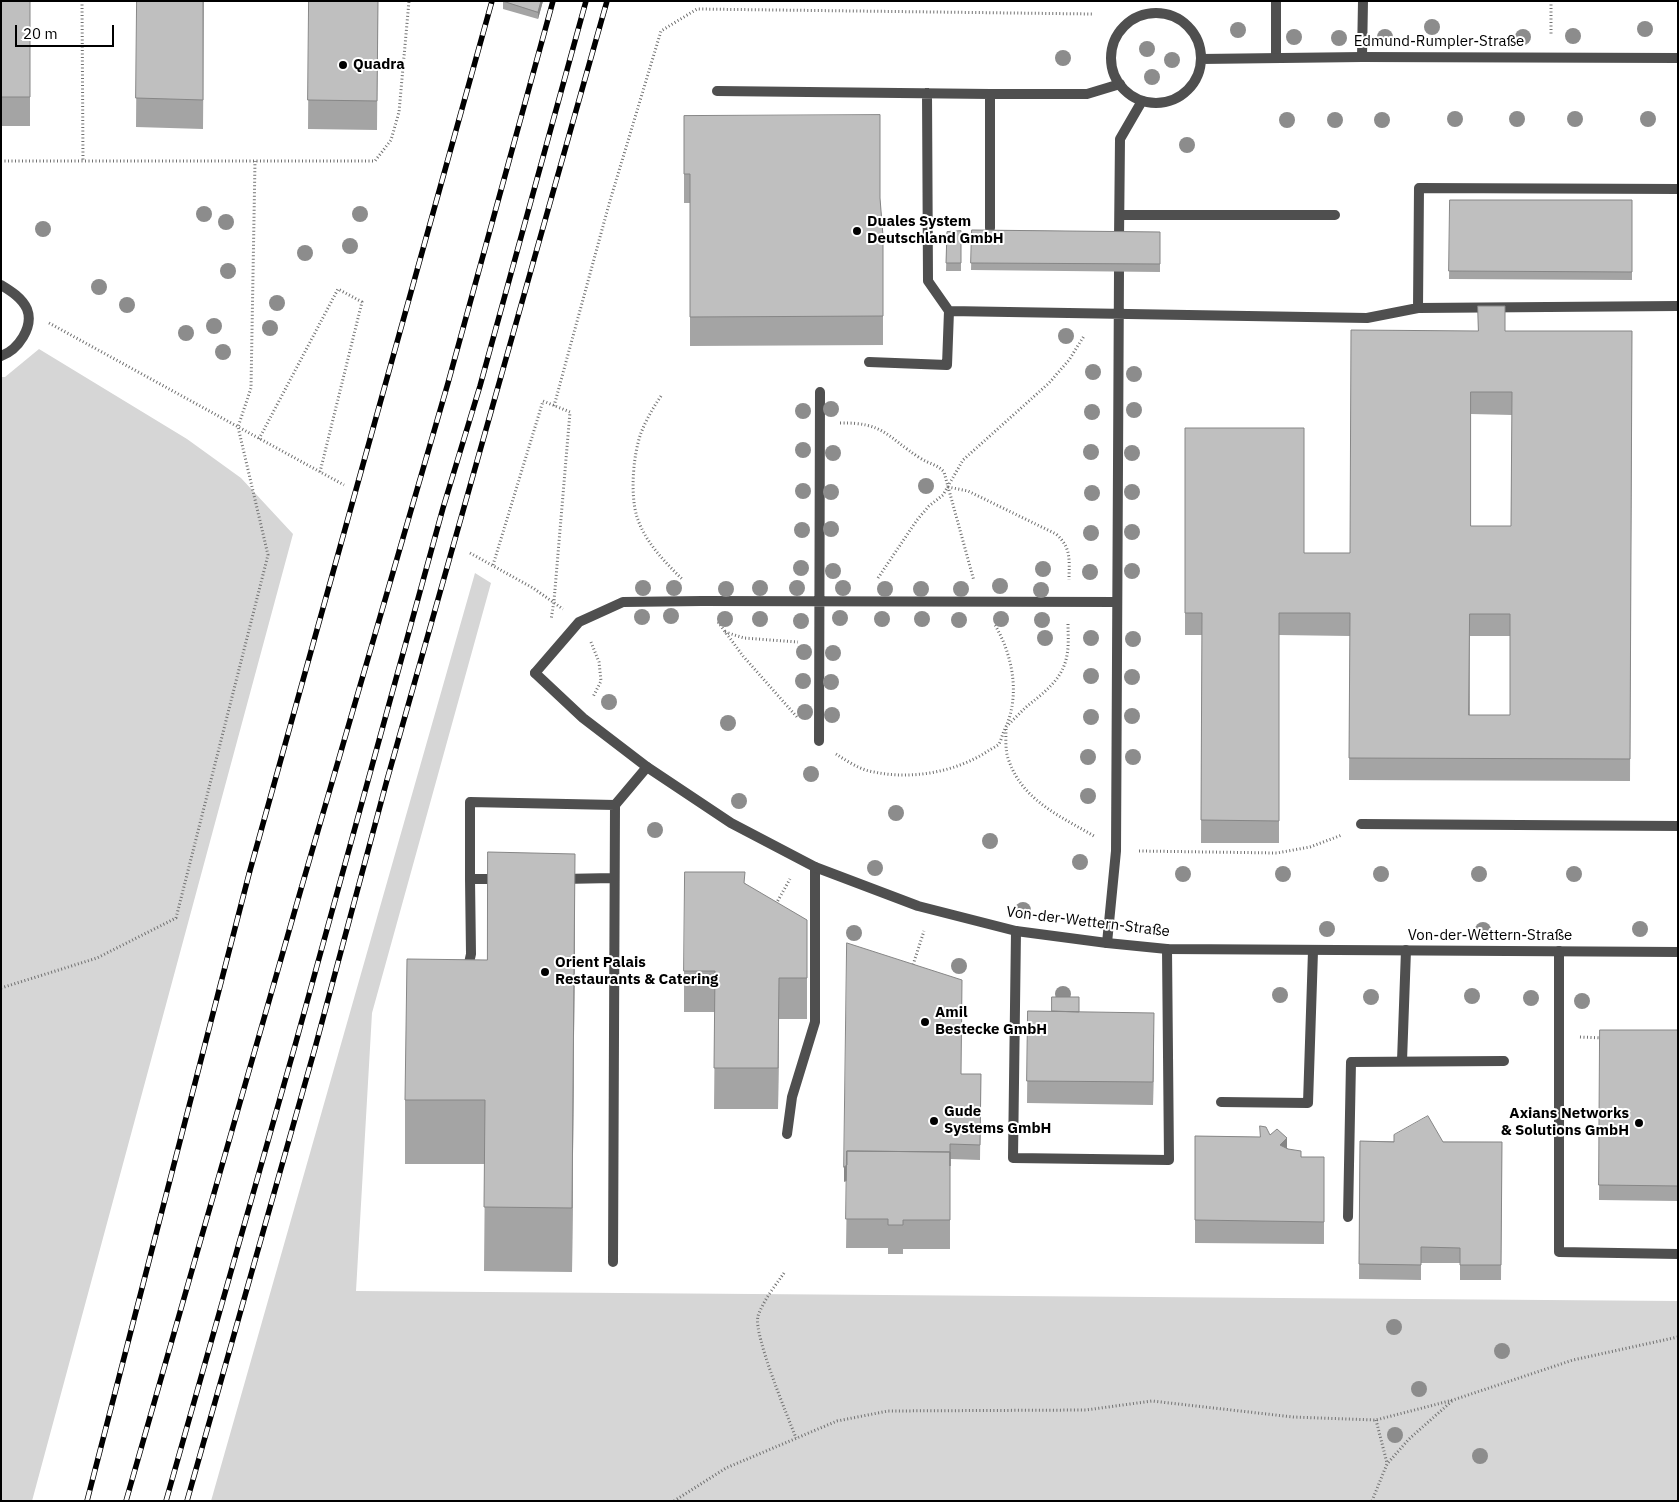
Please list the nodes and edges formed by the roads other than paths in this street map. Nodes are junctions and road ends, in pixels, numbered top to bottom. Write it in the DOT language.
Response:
graph roads {
  1 [pos="1276,1"];
  2 [pos="1363,1"];
  3 [pos="1362,57"];
  4 [pos="1276,58"];
  5 [pos="1678,58"];
  6 [pos="1201,59"];
  7 [pos="1120,84"];
  8 [pos="717,91"];
  9 [pos="927,93"];
  10 [pos="990,94"];
  11 [pos="1142,101"];
  12 [pos="1678,189"];
  13 [pos="1120,214"];
  14 [pos="1335,215"];
  15 [pos="990,228"];
  16 [pos="1120,239"];
  17 [pos="1119,271"];
  18 [pos="1,285"];
  19 [pos="1678,306"];
  20 [pos="1418,308"];
  21 [pos="949,311"];
  22 [pos="1118,313"];
  23 [pos="1,356"];
  24 [pos="869,362"];
  25 [pos="820,392"];
  26 [pos="820,601"];
  27 [pos="1117,602"];
  28 [pos="819,741"];
  29 [pos="647,767"];
  30 [pos="614,805"];
  31 [pos="1361,824"];
  32 [pos="1678,826"];
  33 [pos="815,867"];
  34 [pos="613,878"];
  35 [pos="470,879"];
  36 [pos="508,879"];
  37 [pos="556,879"];
  38 [pos="1016,931"];
  39 [pos="1107,943"];
  40 [pos="1167,949"];
  41 [pos="1406,950"];
  42 [pos="1313,951"];
  43 [pos="1559,951"];
  44 [pos="1678,952"];
  45 [pos="461,984"];
  46 [pos="1402,1061"];
  47 [pos="1504,1061"];
  48 [pos="1220,1102"];
  49 [pos="787,1134"];
  50 [pos="1348,1217"];
  51 [pos="1678,1254"];
  52 [pos="613,1262"];
  1 -- 4 [label="street"];
  2 -- 3 [label="street"];
  3 -- 4 [label="street, Edmund-Rumpler-Straße"];
  3 -- 5 [label="street, Edmund-Rumpler-Straße"];
  4 -- 6 [label="street, Edmund-Rumpler-Straße"];
  6 -- 7 [label="street"];
  6 -- 11 [label="street"];
  7 -- 10 [label="street"];
  7 -- 11 [label="street"];
  8 -- 9 [label="street"];
  9 -- 10 [label="street"];
  9 -- 21 [label="street"];
  10 -- 15 [label="street"];
  11 -- 13 [label="street"];
  12 -- 20 [label="street"];
  13 -- 14 [label="street"];
  13 -- 16 [label="street"];
  17 -- 22 [label="street"];
  18 -- 23 [label="street"];
  19 -- 20 [label="street"];
  20 -- 22 [label="street"];
  21 -- 22 [label="street"];
  21 -- 24 [label="street"];
  22 -- 27 [label="street"];
  25 -- 26 [label="street"];
  26 -- 27 [label="street"];
  26 -- 28 [label="street"];
  26 -- 29 [label="street, Von-der-Wettern-Straße"];
  27 -- 39 [label="street"];
  29 -- 30 [label="street"];
  29 -- 33 [label="street, Von-der-Wettern-Straße"];
  30 -- 34 [label="street"];
  30 -- 35 [label="street"];
  31 -- 32 [label="street"];
  33 -- 38 [label="street, Von-der-Wettern-Straße"];
  33 -- 49 [label="street"];
  34 -- 37 [label="street"];
  34 -- 52 [label="street"];
  35 -- 36 [label="street"];
  35 -- 45 [label="street"];
  38 -- 39 [label="street, Von-der-Wettern-Straße"];
  38 -- 40 [label="street"];
  39 -- 40 [label="street, Von-der-Wettern-Straße"];
  40 -- 42 [label="street, Von-der-Wettern-Straße"];
  41 -- 42 [label="street, Von-der-Wettern-Straße"];
  41 -- 43 [label="street, Von-der-Wettern-Straße"];
  41 -- 46 [label="street"];
  42 -- 48 [label="street"];
  43 -- 44 [label="street, Von-der-Wettern-Straße"];
  43 -- 51 [label="street"];
  46 -- 47 [label="street"];
  46 -- 50 [label="street"];
}
